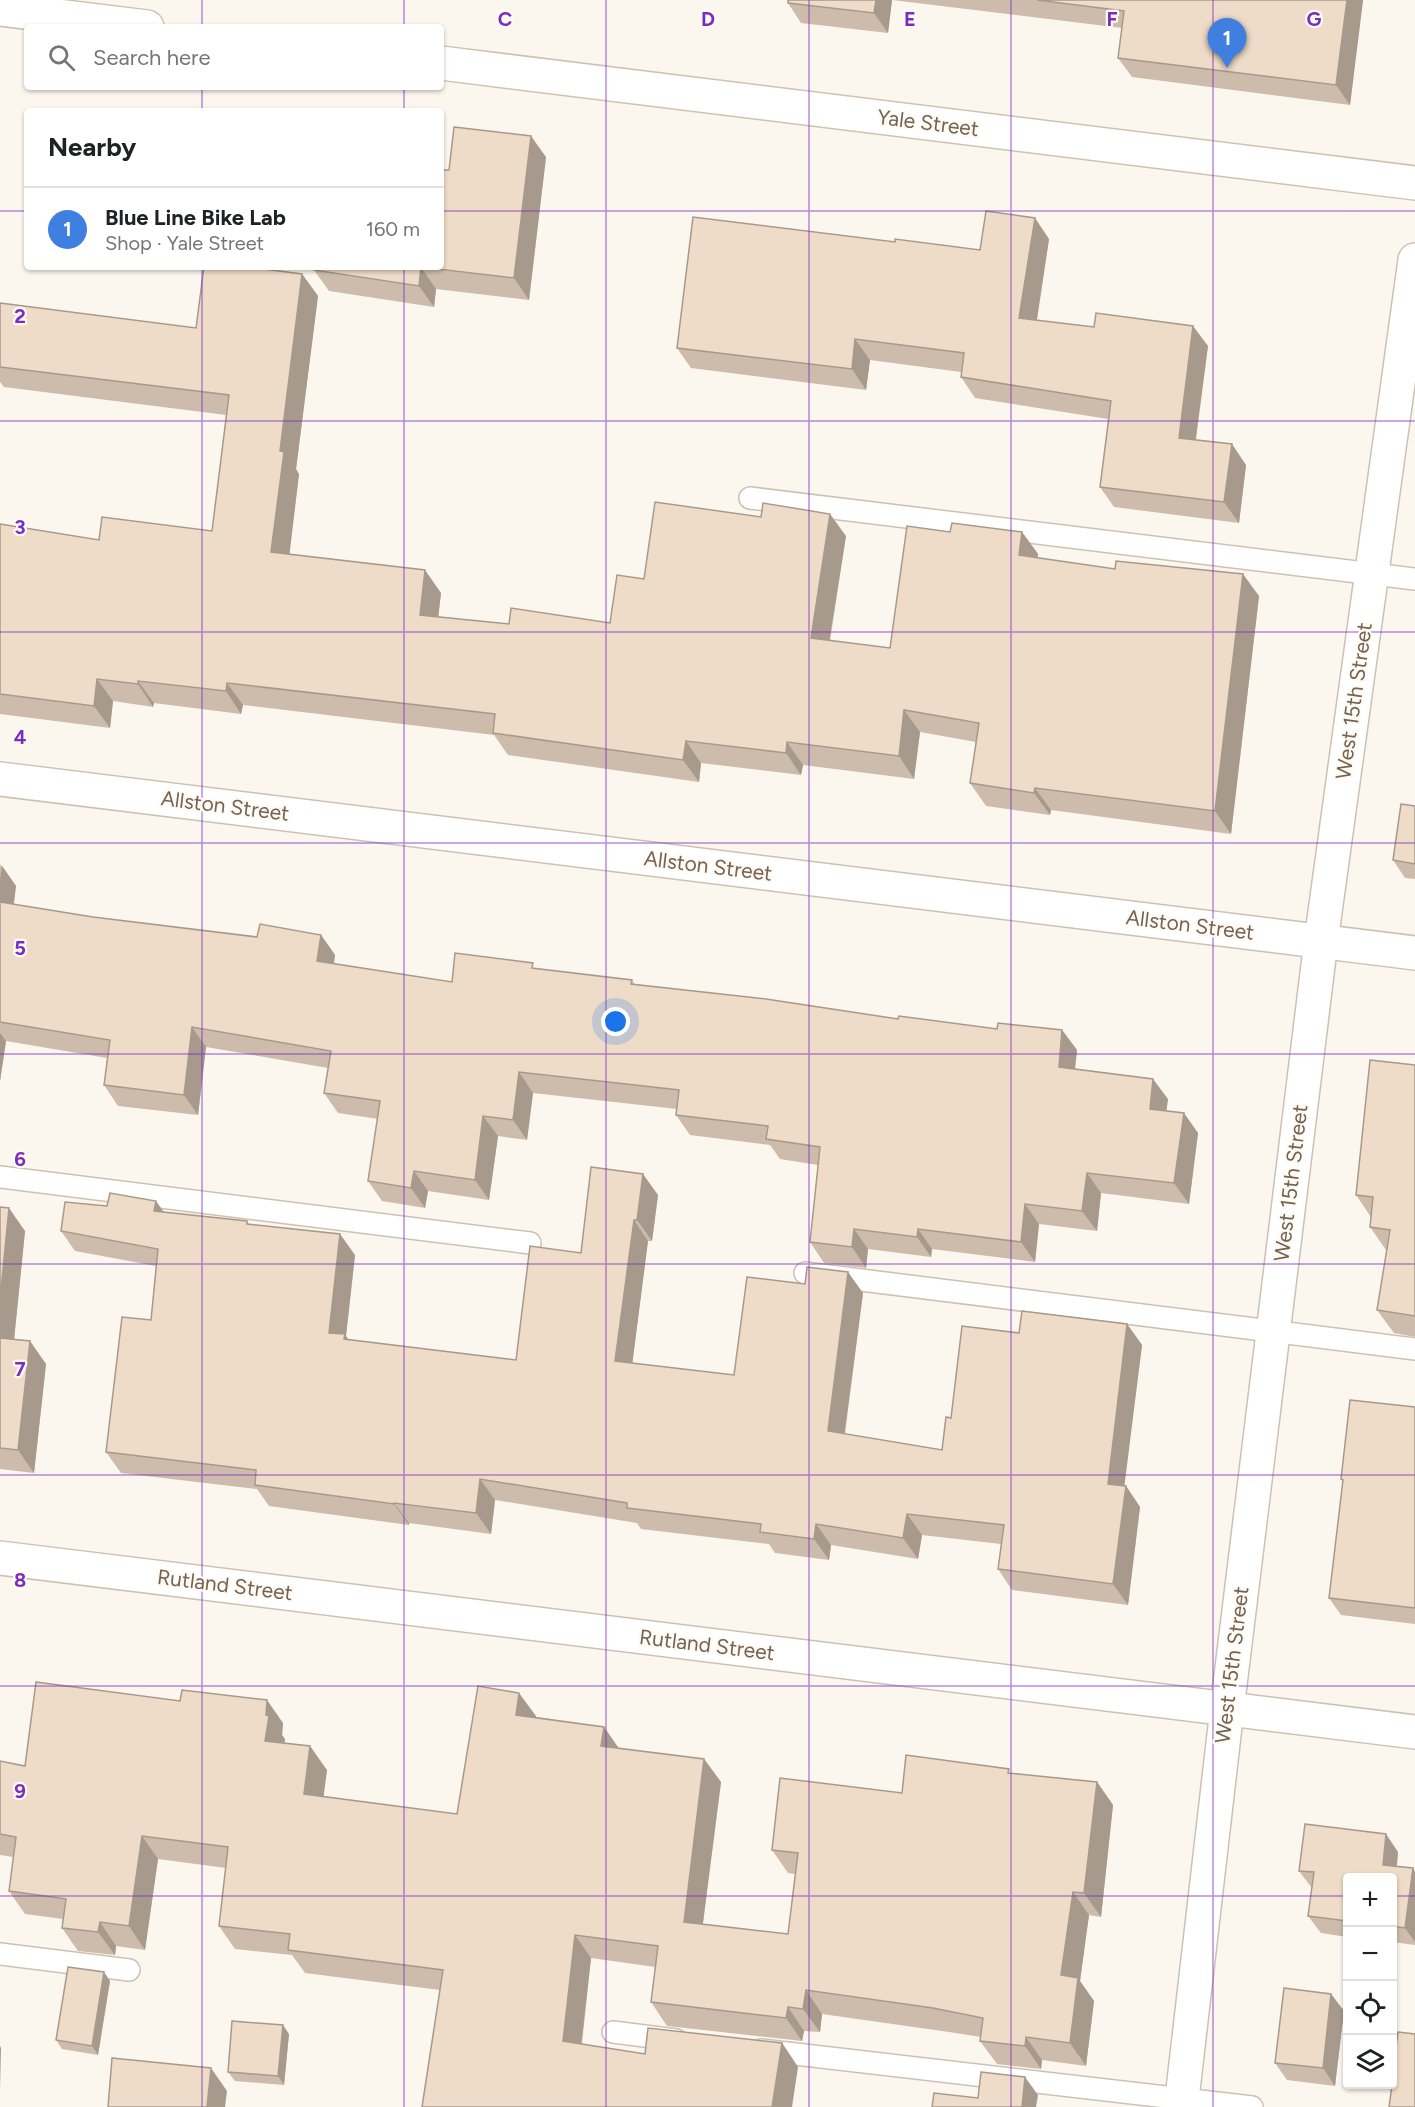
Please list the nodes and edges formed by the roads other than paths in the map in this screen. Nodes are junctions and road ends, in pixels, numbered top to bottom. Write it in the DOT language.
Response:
graph roads {
  1 [pos="0,9"];
  2 [pos="122,24"];
  3 [pos="444,63"];
  4 [pos="1415,183"];
  5 [pos="1415,260"];
  6 [pos="750,498"];
  7 [pos="1372,573"];
  8 [pos="1415,579"];
  9 [pos="0,779"];
  10 [pos="1321,941"];
  11 [pos="1415,953"];
  12 [pos="0,1177"];
  13 [pos="530,1243"];
  14 [pos="805,1273"];
  15 [pos="1273,1331"];
  16 [pos="1415,1349"];
  17 [pos="0,1557"];
  18 [pos="1227,1709"];
  19 [pos="1415,1732"];
  20 [pos="0,1953"];
  21 [pos="129,1970"];
  22 [pos="614,2032"];
  23 [pos="696,2042"];
  24 [pos="744,2048"];
  25 [pos="1181,2103"];
  26 [pos="1252,2107"];
  1 -- 2 [label="street"];
  3 -- 4 [label="street, Yale Street"];
  5 -- 7 [label="street, West 15th Street"];
  6 -- 7 [label="lane"];
  7 -- 8 [label="lane"];
  7 -- 10 [label="street, West 15th Street"];
  9 -- 10 [label="street, Allston Street"];
  10 -- 11 [label="street, Allston Street"];
  10 -- 15 [label="street, West 15th Street"];
  12 -- 13 [label="lane"];
  14 -- 15 [label="lane"];
  15 -- 16 [label="lane"];
  15 -- 18 [label="street, West 15th Street"];
  17 -- 18 [label="street, Rutland Street"];
  18 -- 19 [label="street, Rutland Street"];
  18 -- 25 [label="street, West 15th Street"];
  20 -- 21 [label="lane"];
  22 -- 23 [label="lane"];
  24 -- 25 [label="lane"];
  25 -- 26 [label="lane"];
}
